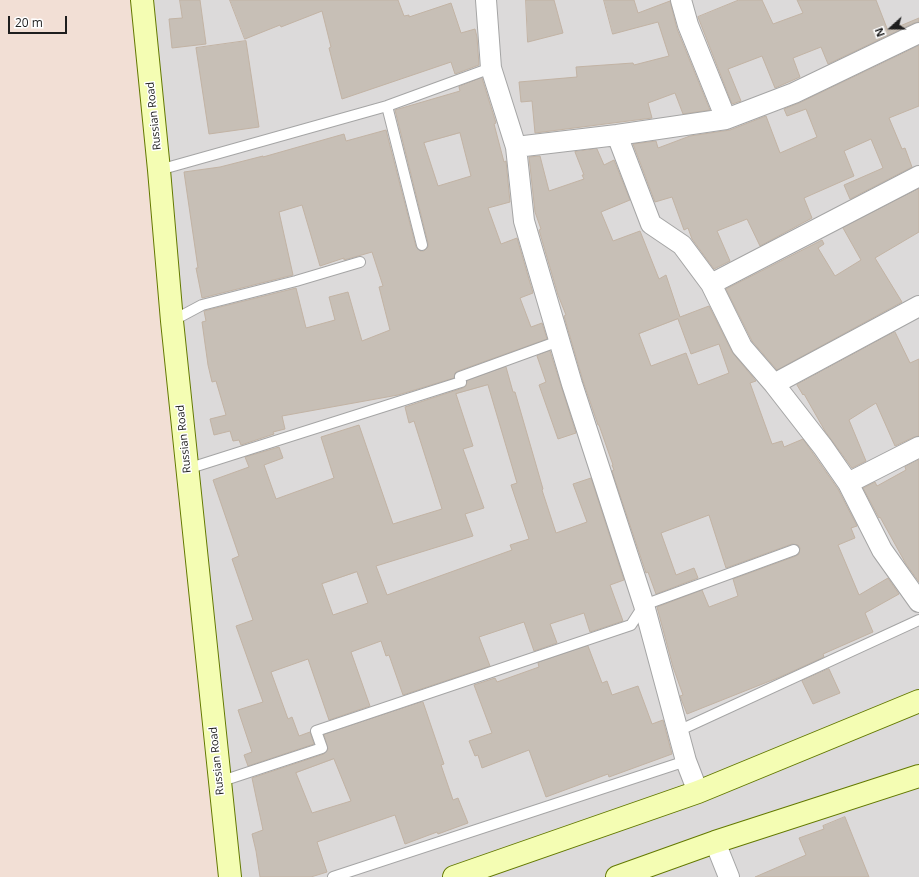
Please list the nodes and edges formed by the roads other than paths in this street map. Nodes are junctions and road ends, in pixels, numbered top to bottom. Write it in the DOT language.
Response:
graph roads {
  1 [pos="142,0"];
  2 [pos="486,0"];
  3 [pos="681,0"];
  4 [pos="919,33"];
  5 [pos="491,68"];
  6 [pos="387,106"];
  7 [pos="726,119"];
  8 [pos="617,135"];
  9 [pos="516,147"];
  10 [pos="159,170"];
  11 [pos="919,176"];
  12 [pos="422,245"];
  13 [pos="360,262"];
  14 [pos="711,284"];
  15 [pos="919,306"];
  16 [pos="172,321"];
  17 [pos="559,341"];
  18 [pos="774,384"];
  19 [pos="919,447"];
  20 [pos="187,468"];
  21 [pos="848,483"];
  22 [pos="794,550"];
  23 [pos="917,596"];
  24 [pos="644,605"];
  25 [pos="919,620"];
  26 [pos="919,701"];
  27 [pos="678,731"];
  28 [pos="686,761"];
  29 [pos="919,776"];
  30 [pos="219,782"];
  31 [pos="698,792"];
  32 [pos="715,842"];
  33 [pos="230,877"];
  34 [pos="333,877"];
  35 [pos="454,877"];
  36 [pos="617,877"];
  37 [pos="729,877"];
  1 -- 10 [label="main road, Russian Road"];
  2 -- 5 [label="street"];
  3 -- 7 [label="street"];
  4 -- 7 [label="street"];
  5 -- 6 [label="lane"];
  5 -- 9 [label="street"];
  6 -- 10 [label="lane"];
  6 -- 12 [label="lane"];
  7 -- 8 [label="street"];
  8 -- 9 [label="street"];
  8 -- 14 [label="street"];
  9 -- 17 [label="street"];
  10 -- 16 [label="main road, Russian Road"];
  11 -- 14 [label="street"];
  13 -- 16 [label="lane"];
  14 -- 18 [label="street"];
  15 -- 18 [label="street"];
  16 -- 20 [label="main road, Russian Road"];
  17 -- 20 [label="lane"];
  17 -- 24 [label="street"];
  18 -- 21 [label="street"];
  19 -- 21 [label="street"];
  20 -- 30 [label="main road, Russian Road"];
  21 -- 23 [label="street"];
  22 -- 24 [label="lane"];
  24 -- 27 [label="street"];
  24 -- 30 [label="lane"];
  25 -- 27 [label="lane"];
  26 -- 31 [label="main road"];
  27 -- 28 [label="street"];
  28 -- 31 [label="street"];
  28 -- 34 [label="lane"];
  29 -- 32 [label="main road"];
  30 -- 33 [label="main road, Russian Road"];
  31 -- 35 [label="main road"];
  32 -- 36 [label="main road"];
  32 -- 37 [label="street"];
}
